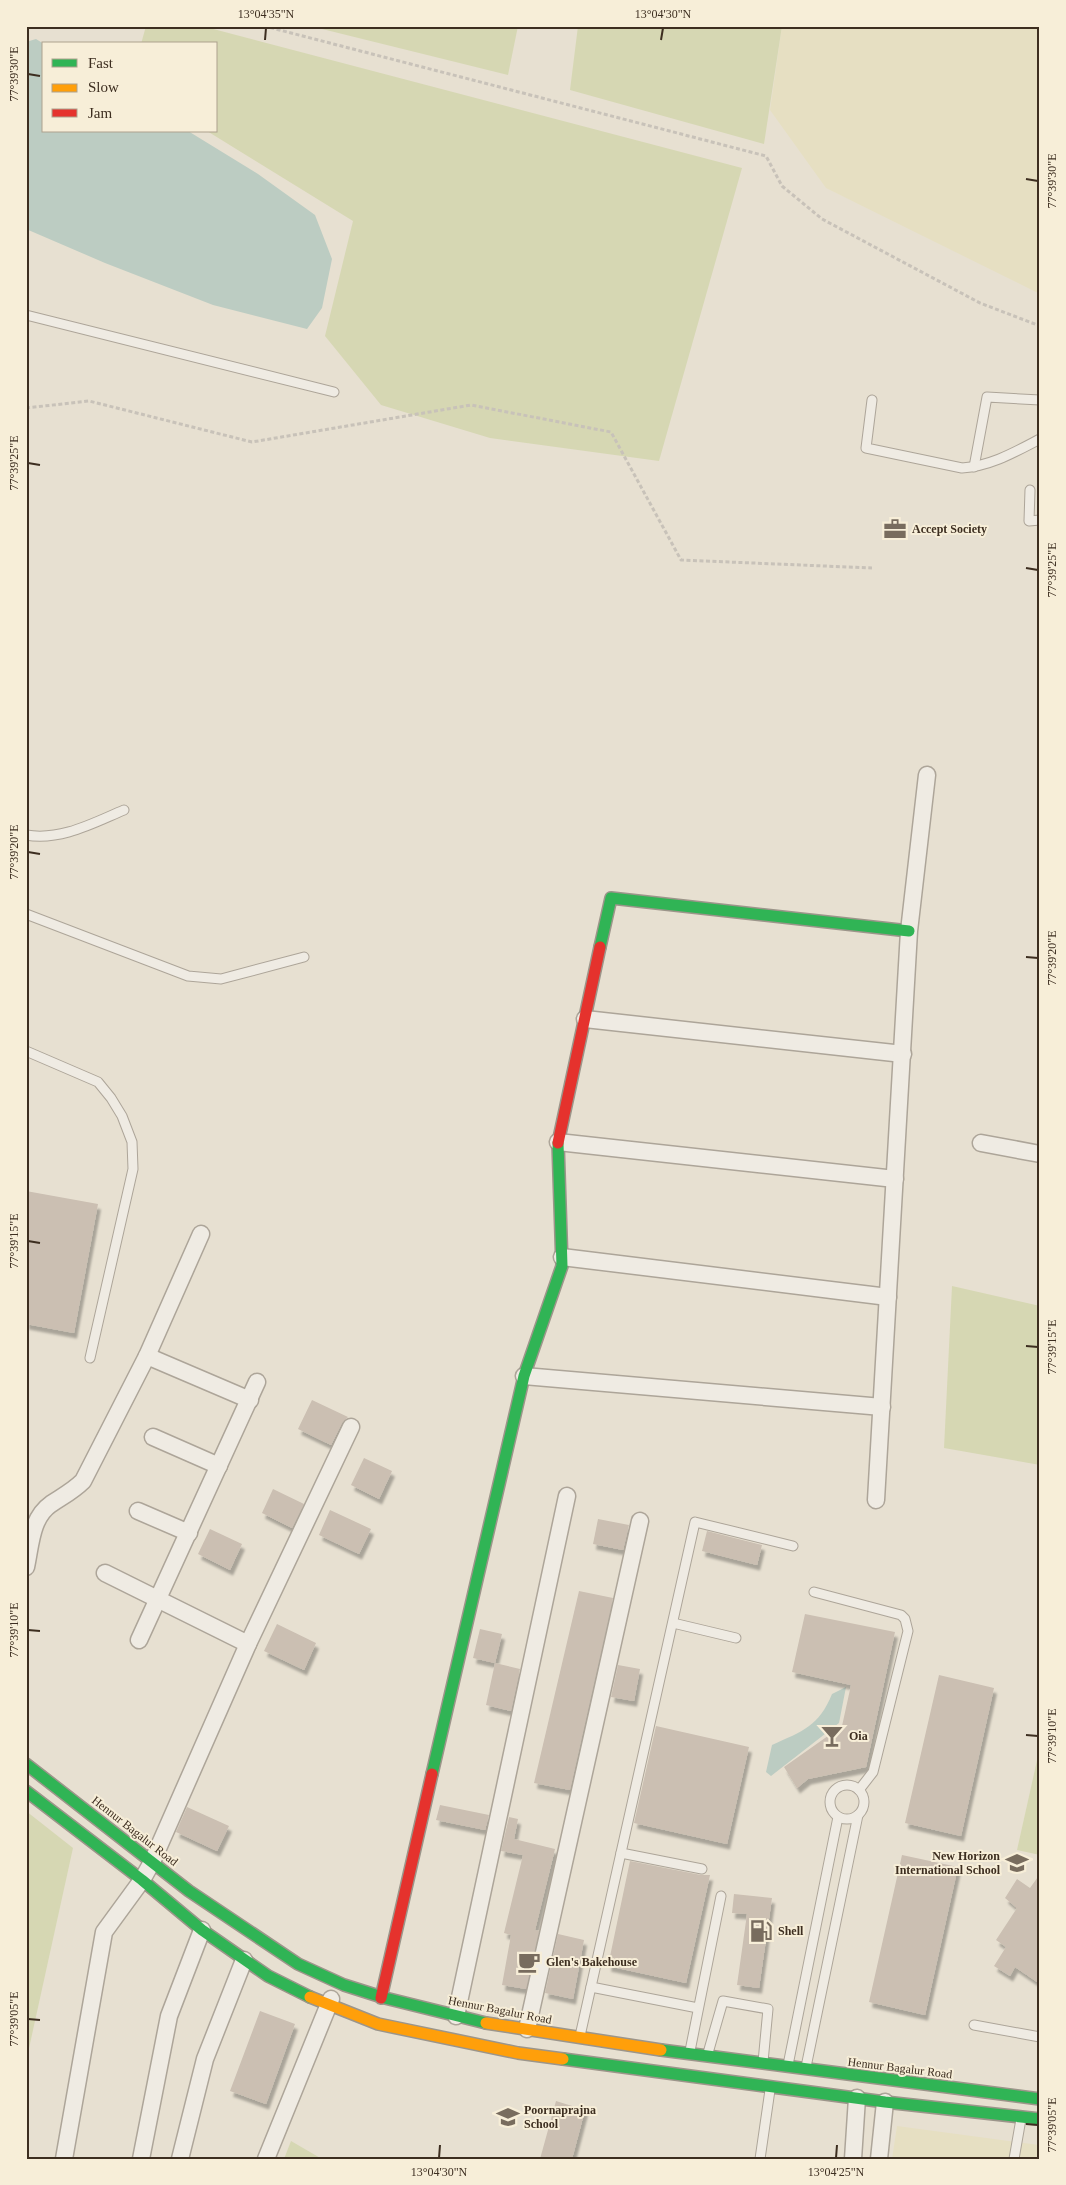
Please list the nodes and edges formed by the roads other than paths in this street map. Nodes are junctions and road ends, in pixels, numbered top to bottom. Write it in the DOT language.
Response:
graph roads {
  1 [pos="26,315"];
  2 [pos="334,392"];
  3 [pos="872,400"];
  4 [pos="1040,400"];
  5 [pos="1040,439"];
  6 [pos="974,467"];
  7 [pos="1030,490"];
  8 [pos="1040,520"];
  9 [pos="928,775"];
  10 [pos="124,810"];
  11 [pos="26,835"];
  12 [pos="26,914"];
  13 [pos="909,931"];
  14 [pos="304,957"];
  15 [pos="585,1018"];
  16 [pos="26,1051"];
  17 [pos="902,1054"];
  18 [pos="558,1142"];
  19 [pos="981,1143"];
  20 [pos="1040,1154"];
  21 [pos="895,1179"];
  22 [pos="201,1234"];
  23 [pos="562,1257"];
  24 [pos="888,1297"];
  25 [pos="147,1356"];
  26 [pos="90,1358"];
  27 [pos="524,1376"];
  28 [pos="258,1382"];
  29 [pos="250,1400"];
  30 [pos="882,1407"];
  31 [pos="351,1427"];
  32 [pos="153,1437"];
  33 [pos="219,1466"];
  34 [pos="567,1496"];
  35 [pos="876,1500"];
  36 [pos="138,1511"];
  37 [pos="640,1521"];
  38 [pos="188,1533"];
  39 [pos="793,1546"];
  40 [pos="26,1567"];
  41 [pos="106,1573"];
  42 [pos="814,1592"];
  43 [pos="158,1599"];
  44 [pos="673,1623"];
  45 [pos="736,1638"];
  46 [pos="140,1640"];
  47 [pos="248,1644"];
  48 [pos="26,1764"];
  49 [pos="859,1790"];
  50 [pos="26,1791"];
  51 [pos="858,1815"];
  52 [pos="838,1817"];
  53 [pos="621,1853"];
  54 [pos="152,1862"];
  55 [pos="702,1869"];
  56 [pos="142,1880"];
  57 [pos="721,1896"];
  58 [pos="202,1930"];
  59 [pos="244,1960"];
  60 [pos="337,1982"];
  61 [pos="591,1987"];
  62 [pos="381,1998"];
  63 [pos="329,2006"];
  64 [pos="698,2008"];
  65 [pos="456,2016"];
  66 [pos="974,2025"];
  67 [pos="528,2029"];
  68 [pos="559,2036"];
  69 [pos="1040,2037"];
  70 [pos="580,2038"];
  71 [pos="689,2054"];
  72 [pos="707,2056"];
  73 [pos="554,2058"];
  74 [pos="763,2065"];
  75 [pos="788,2068"];
  76 [pos="805,2070"];
  77 [pos="770,2087"];
  78 [pos="857,2098"];
  79 [pos="1040,2099"];
  80 [pos="886,2102"];
  81 [pos="1021,2117"];
  82 [pos="1040,2120"];
  83 [pos="64,2159"];
  84 [pos="141,2159"];
  85 [pos="180,2159"];
  86 [pos="266,2159"];
  87 [pos="760,2159"];
  88 [pos="853,2159"];
  89 [pos="879,2159"];
  90 [pos="1014,2159"];
  1 -- 2 [label="lane"];
  3 -- 6 [label="lane"];
  4 -- 6 [label="lane"];
  5 -- 6 [label="lane"];
  7 -- 8 [label="lane"];
  9 -- 13 [label="street"];
  10 -- 11 [label="lane"];
  12 -- 14 [label="lane"];
  13 -- 15 [label="main road"];
  13 -- 17 [label="street"];
  15 -- 17 [label="street"];
  15 -- 18 [label="main road"];
  16 -- 26 [label="lane"];
  17 -- 21 [label="street"];
  18 -- 21 [label="street"];
  18 -- 23 [label="main road"];
  19 -- 20 [label="street"];
  21 -- 24 [label="street"];
  22 -- 25 [label="street"];
  23 -- 24 [label="street"];
  23 -- 27 [label="main road"];
  24 -- 30 [label="street"];
  25 -- 29 [label="street"];
  25 -- 40 [label="street"];
  27 -- 30 [label="street"];
  27 -- 62 [label="main road"];
  28 -- 29 [label="street"];
  29 -- 33 [label="street"];
  30 -- 35 [label="street"];
  31 -- 47 [label="street"];
  32 -- 33 [label="street"];
  33 -- 38 [label="street"];
  34 -- 65 [label="street"];
  36 -- 38 [label="street"];
  37 -- 67 [label="street"];
  38 -- 43 [label="street"];
  39 -- 44 [label="lane"];
  41 -- 43 [label="street"];
  42 -- 49 [label="lane"];
  43 -- 46 [label="street"];
  43 -- 47 [label="street"];
  44 -- 45 [label="lane"];
  44 -- 53 [label="lane"];
  47 -- 54 [label="street"];
  48 -- 54 [label="main road, Hennur Bagalur Road"];
  49 -- 51 [label="lane"];
  49 -- 52 [label="lane"];
  50 -- 56 [label="main road"];
  51 -- 52 [label="lane"];
  51 -- 76 [label="lane"];
  52 -- 75 [label="lane"];
  53 -- 55 [label="lane"];
  53 -- 61 [label="lane"];
  54 -- 56 [label="street"];
  54 -- 60 [label="main road, Hennur Bagalur Road"];
  56 -- 58 [label="main road"];
  56 -- 83 [label="street"];
  57 -- 64 [label="lane"];
  58 -- 59 [label="main road"];
  58 -- 84 [label="street"];
  59 -- 63 [label="main road"];
  59 -- 85 [label="street"];
  60 -- 62 [label="main road, Hennur Bagalur Road"];
  60 -- 63 [label="street"];
  61 -- 64 [label="lane"];
  61 -- 70 [label="lane"];
  62 -- 65 [label="main road, Hennur Bagalur Road"];
  63 -- 73 [label="main road"];
  63 -- 86 [label="street"];
  64 -- 71 [label="lane"];
  65 -- 67 [label="main road, Hennur Bagalur Road"];
  66 -- 69 [label="lane"];
  67 -- 68 [label="main road, Hennur Bagalur Road"];
  68 -- 70 [label="main road, Hennur Bagalur Road"];
  68 -- 73 [label="main road"];
  70 -- 71 [label="main road, Hennur Bagalur Road"];
  71 -- 72 [label="main road, Hennur Bagalur Road"];
  72 -- 74 [label="main road, Hennur Bagalur Road"];
  72 -- 74 [label="lane"];
  73 -- 77 [label="main road"];
  74 -- 75 [label="main road, Hennur Bagalur Road"];
  75 -- 76 [label="main road, Hennur Bagalur Road"];
  76 -- 79 [label="main road, Hennur Bagalur Road"];
  77 -- 78 [label="main road"];
  77 -- 87 [label="lane"];
  78 -- 80 [label="main road"];
  78 -- 88 [label="street"];
  80 -- 81 [label="main road"];
  80 -- 89 [label="street"];
  81 -- 82 [label="main road"];
  81 -- 90 [label="lane"];
}
